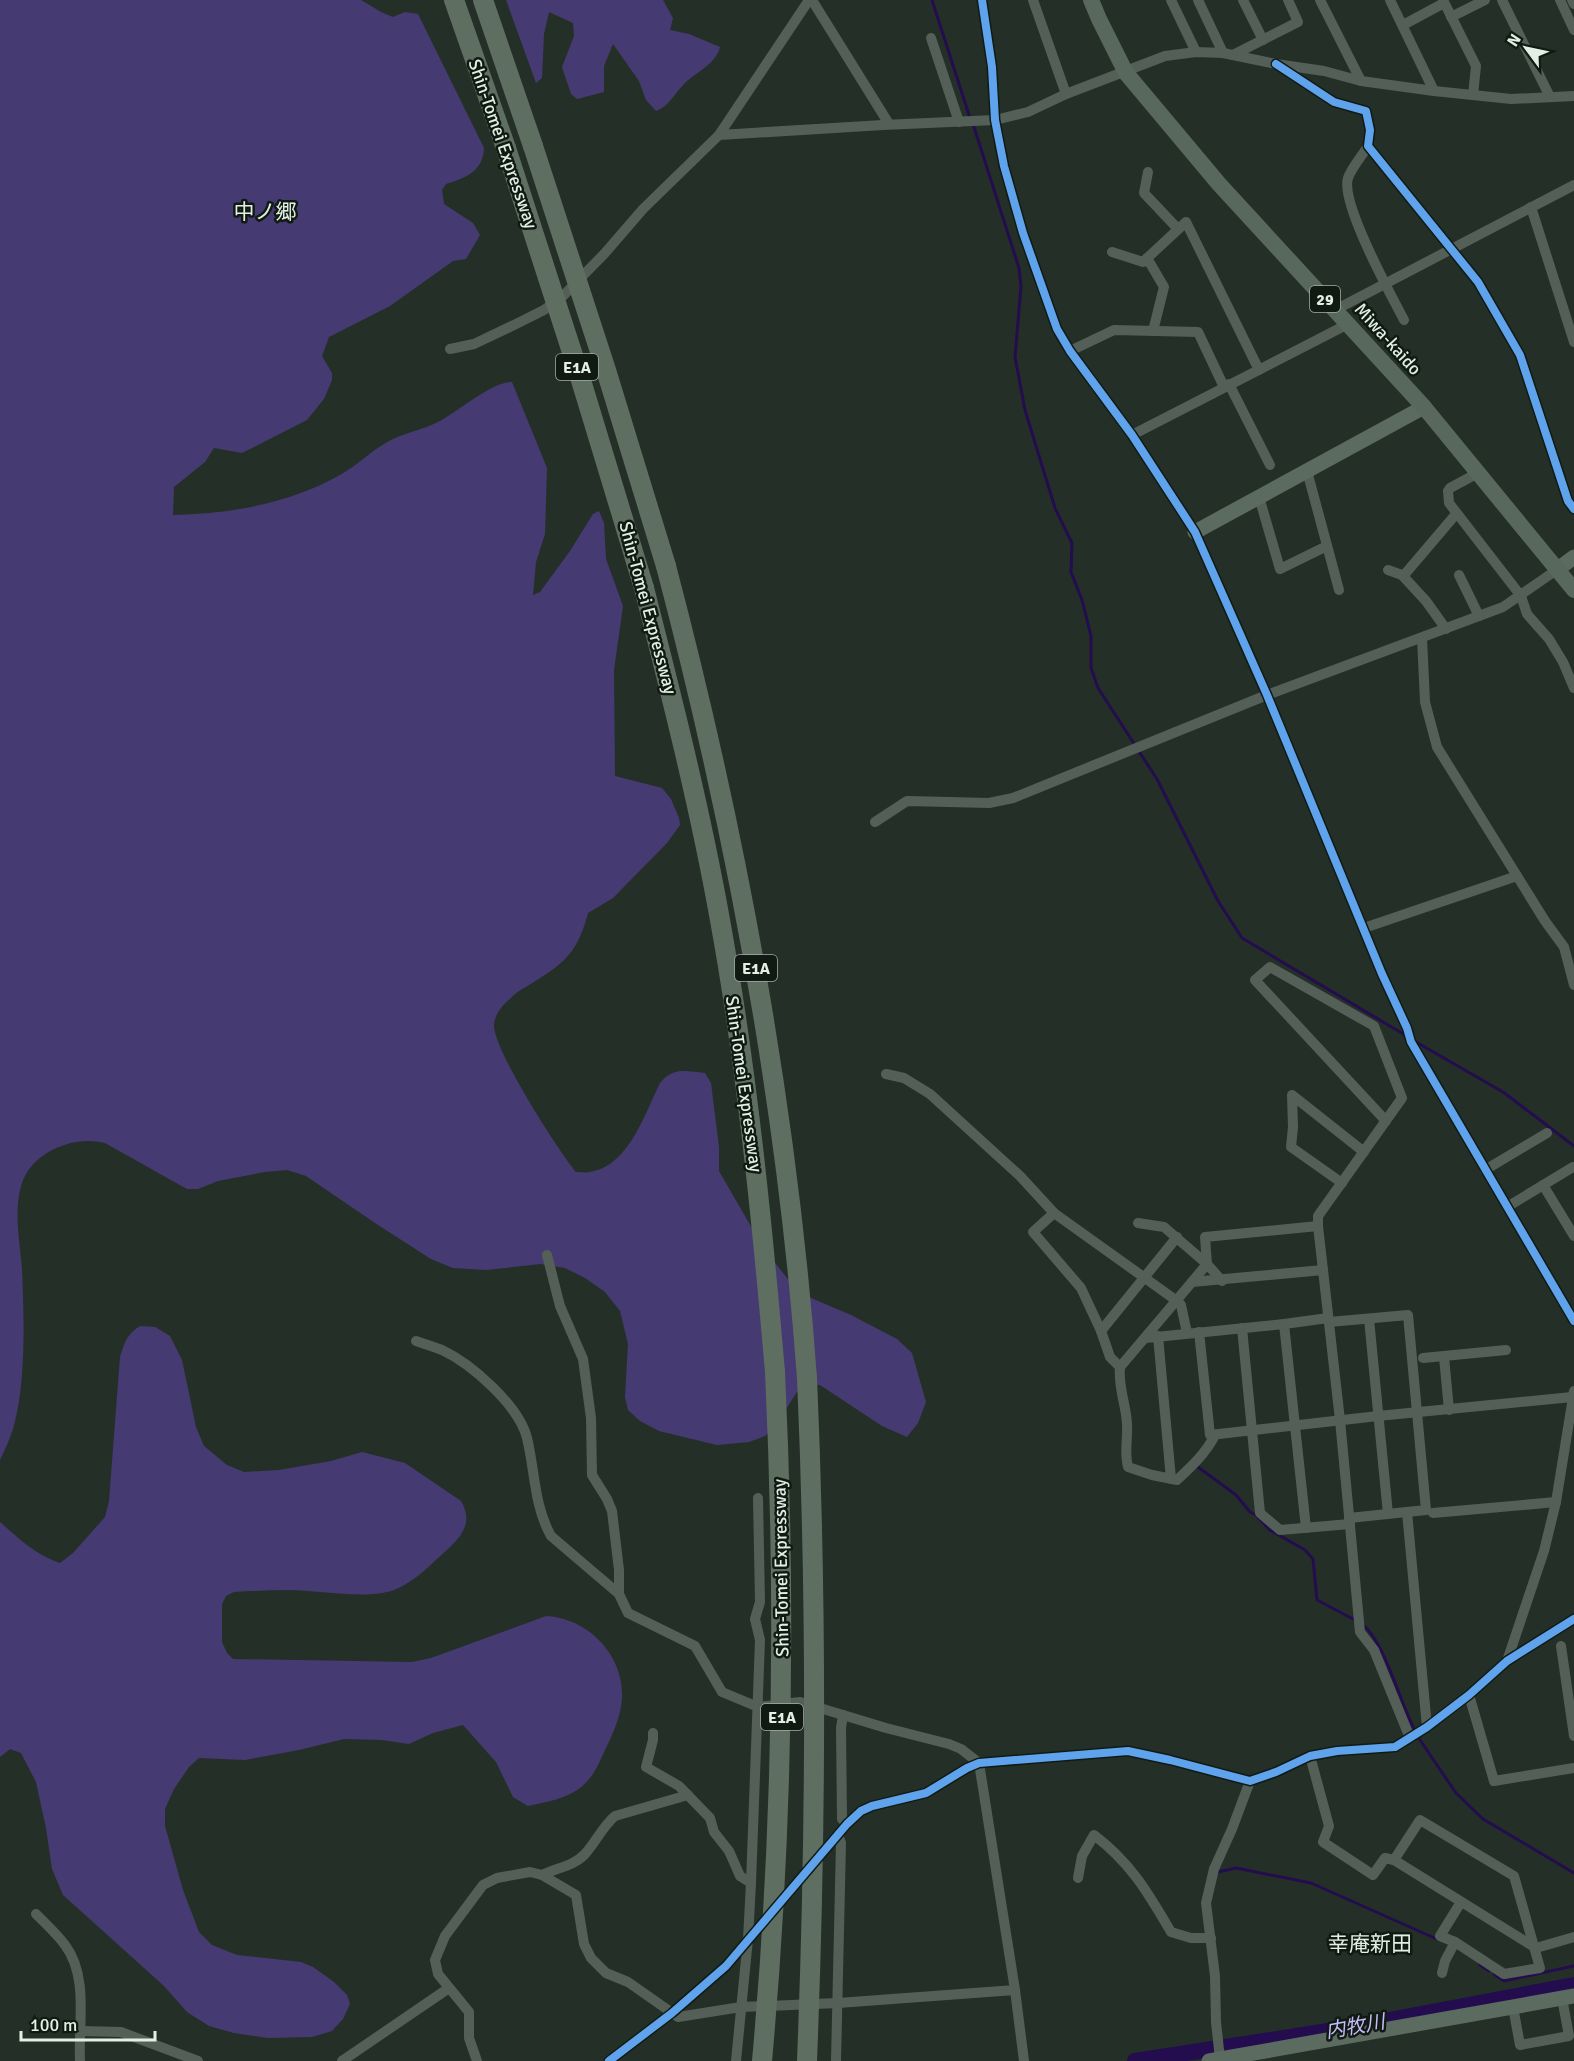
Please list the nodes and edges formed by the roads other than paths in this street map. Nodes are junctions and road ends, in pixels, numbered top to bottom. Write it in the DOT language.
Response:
graph roads {
  1 [pos="454,0"];
  2 [pos="483,0"];
  3 [pos="810,0"];
  4 [pos="982,0"];
  5 [pos="1033,0"];
  6 [pos="1091,0"];
  7 [pos="1171,0"];
  8 [pos="1198,0"];
  9 [pos="1243,0"];
  10 [pos="1288,0"];
  11 [pos="1320,0"];
  12 [pos="1390,0"];
  13 [pos="1485,0"];
  14 [pos="1502,0"];
  15 [pos="1560,0"];
  16 [pos="1572,0"];
  17 [pos="1444,1"];
  18 [pos="1574,4"];
  19 [pos="1452,17"];
  20 [pos="1403,25"];
  21 [pos="1574,30"];
  22 [pos="931,38"];
  23 [pos="1263,40"];
  24 [pos="1196,52"];
  25 [pos="1228,54"];
  26 [pos="1276,64"];
  27 [pos="1126,73"];
  28 [pos="1361,81"];
  29 [pos="1434,91"];
  30 [pos="1066,94"];
  31 [pos="1473,95"];
  32 [pos="1574,96"];
  33 [pos="1550,97"];
  34 [pos="995,120"];
  35 [pos="959,122"];
  36 [pos="889,124"];
  37 [pos="718,135"];
  38 [pos="1368,146"];
  39 [pos="1148,172"];
  40 [pos="1574,185"];
  41 [pos="1531,207"];
  42 [pos="1178,230"];
  43 [pos="1452,248"];
  44 [pos="1112,252"];
  45 [pos="1147,258"];
  46 [pos="1386,283"];
  47 [pos="1335,310"];
  48 [pos="1404,320"];
  49 [pos="1348,324"];
  50 [pos="1153,331"];
  51 [pos="1574,342"];
  52 [pos="450,349"];
  53 [pos="1070,351"];
  54 [pos="1259,370"];
  55 [pos="1227,386"];
  56 [pos="1424,407"];
  57 [pos="1132,435"];
  58 [pos="1270,465"];
  59 [pos="1307,471"];
  60 [pos="1478,473"];
  61 [pos="1259,497"];
  62 [pos="1574,509"];
  63 [pos="1456,514"];
  64 [pos="1195,532"];
  65 [pos="1327,546"];
  66 [pos="1574,557"];
  67 [pos="1558,569"];
  68 [pos="1388,570"];
  69 [pos="1459,574"];
  70 [pos="1402,575"];
  71 [pos="1339,590"];
  72 [pos="1574,590"];
  73 [pos="1521,596"];
  74 [pos="1479,616"];
  75 [pos="1446,629"];
  76 [pos="1422,638"];
  77 [pos="1574,688"];
  78 [pos="1267,695"];
  79 [pos="875,822"];
  80 [pos="1517,876"];
  81 [pos="1365,928"];
  82 [pos="1569,945"];
  83 [pos="1574,985"];
  84 [pos="886,1074"];
  85 [pos="1386,1121"];
  86 [pos="1546,1133"];
  87 [pos="1364,1152"];
  88 [pos="1573,1167"];
  89 [pos="1485,1170"];
  90 [pos="1342,1183"];
  91 [pos="1543,1185"];
  92 [pos="1507,1207"];
  93 [pos="1054,1213"];
  94 [pos="1138,1223"];
  95 [pos="1318,1226"];
  96 [pos="1574,1236"];
  97 [pos="1177,1237"];
  98 [pos="547,1255"];
  99 [pos="1207,1264"];
  100 [pos="1323,1270"];
  101 [pos="1143,1278"];
  102 [pos="1222,1281"];
  103 [pos="1192,1282"];
  104 [pos="1177,1301"];
  105 [pos="1369,1319"];
  106 [pos="1328,1320"];
  107 [pos="1574,1321"];
  108 [pos="1284,1324"];
  109 [pos="1242,1328"];
  110 [pos="1101,1331"];
  111 [pos="1199,1332"];
  112 [pos="1187,1333"];
  113 [pos="1152,1337"];
  114 [pos="416,1341"];
  115 [pos="1506,1350"];
  116 [pos="1444,1357"];
  117 [pos="1423,1358"];
  118 [pos="1120,1367"];
  119 [pos="1573,1394"];
  120 [pos="1449,1410"];
  121 [pos="1418,1413"];
  122 [pos="1378,1416"];
  123 [pos="1340,1420"];
  124 [pos="1295,1426"];
  125 [pos="1253,1430"];
  126 [pos="1215,1434"];
  127 [pos="1171,1479"];
  128 [pos="758,1498"];
  129 [pos="1556,1502"];
  130 [pos="1407,1512"];
  131 [pos="1433,1513"];
  132 [pos="1388,1514"];
  133 [pos="1350,1521"];
  134 [pos="1306,1528"];
  135 [pos="619,1594"];
  136 [pos="1574,1619"];
  137 [pos="1562,1646"];
  138 [pos="1507,1661"];
  139 [pos="1469,1695"];
  140 [pos="758,1707"];
  141 [pos="843,1715"];
  142 [pos="1427,1727"];
  143 [pos="653,1732"];
  144 [pos="1574,1736"];
  145 [pos="1410,1738"];
  146 [pos="1310,1756"];
  147 [pos="979,1763"];
  148 [pos="1574,1768"];
  149 [pos="1250,1781"];
  150 [pos="688,1796"];
  151 [pos="847,1824"];
  152 [pos="838,1835"];
  153 [pos="1394,1860"];
  154 [pos="542,1875"];
  155 [pos="1078,1878"];
  156 [pos="751,1883"];
  157 [pos="1461,1902"];
  158 [pos="36,1914"];
  159 [pos="1574,1937"];
  160 [pos="1212,1938"];
  161 [pos="748,1939"];
  162 [pos="1455,1942"];
  163 [pos="1536,1948"];
  164 [pos="1442,1973"];
  165 [pos="449,1988"];
  166 [pos="1015,1990"];
  167 [pos="1568,1997"];
  168 [pos="838,2003"];
  169 [pos="741,2007"];
  170 [pos="1513,2007"];
  171 [pos="672,2013"];
  172 [pos="80,2031"];
  173 [pos="1216,2058"];
  174 [pos="80,2061"];
  175 [pos="198,2061"];
  176 [pos="342,2061"];
  177 [pos="477,2061"];
  178 [pos="609,2061"];
  179 [pos="736,2061"];
  180 [pos="762,2061"];
  181 [pos="807,2061"];
  182 [pos="836,2061"];
  183 [pos="1024,2061"];
  1 -- 180 [label="highway, Shin-Tomei Expressway / E1A, bridge"];
  2 -- 181 [label="highway, Shin-Tomei Expressway / E1A, bridge"];
  3 -- 36 [label="street"];
  3 -- 37 [label="street"];
  4 -- 34 [label="street"];
  5 -- 30 [label="street"];
  6 -- 27 [label="main road, Miwa-kaido / 29"];
  7 -- 24 [label="street"];
  8 -- 25 [label="street"];
  9 -- 23 [label="street"];
  10 -- 23 [label="street"];
  11 -- 28 [label="street"];
  12 -- 20 [label="street"];
  13 -- 19 [label="street"];
  14 -- 33 [label="street"];
  15 -- 21 [label="street"];
  16 -- 18 [label="street"];
  17 -- 19 [label="street"];
  17 -- 20 [label="street"];
  19 -- 31 [label="street"];
  20 -- 29 [label="street"];
  22 -- 35 [label="street"];
  23 -- 25 [label="street"];
  24 -- 25 [label="street"];
  24 -- 27 [label="street"];
  25 -- 26 [label="street"];
  26 -- 28 [label="street"];
  26 -- 38 [label="street"];
  27 -- 30 [label="street"];
  27 -- 47 [label="main road, Miwa-kaido / 29"];
  28 -- 29 [label="street"];
  29 -- 31 [label="street"];
  30 -- 34 [label="street"];
  31 -- 33 [label="street"];
  32 -- 33 [label="street"];
  34 -- 35 [label="street"];
  34 -- 53 [label="street"];
  35 -- 36 [label="street"];
  36 -- 37 [label="street"];
  37 -- 52 [label="street"];
  38 -- 43 [label="street"];
  38 -- 46 [label="street"];
  39 -- 42 [label="street"];
  40 -- 41 [label="street"];
  41 -- 43 [label="street"];
  41 -- 51 [label="street"];
  42 -- 45 [label="street"];
  42 -- 54 [label="street"];
  43 -- 46 [label="street"];
  43 -- 62 [label="street"];
  44 -- 45 [label="street"];
  45 -- 50 [label="street"];
  46 -- 47 [label="street"];
  46 -- 48 [label="street"];
  47 -- 49 [label="main road, Miwa-kaido / 29"];
  49 -- 54 [label="street"];
  49 -- 56 [label="main road, Miwa-kaido / 29"];
  50 -- 53 [label="street"];
  50 -- 55 [label="street"];
  53 -- 57 [label="street"];
  54 -- 55 [label="street"];
  55 -- 57 [label="street"];
  55 -- 58 [label="street"];
  56 -- 59 [label="street"];
  56 -- 60 [label="main road, Miwa-kaido / 29"];
  57 -- 64 [label="street"];
  59 -- 61 [label="street"];
  59 -- 65 [label="street"];
  60 -- 63 [label="street"];
  60 -- 67 [label="main road, Miwa-kaido / 29"];
  61 -- 64 [label="street"];
  61 -- 65 [label="street"];
  63 -- 70 [label="street"];
  63 -- 73 [label="street"];
  64 -- 78 [label="street"];
  65 -- 71 [label="street"];
  66 -- 67 [label="street"];
  67 -- 72 [label="main road, Miwa-kaido / 29"];
  67 -- 73 [label="street"];
  68 -- 70 [label="street"];
  69 -- 74 [label="street"];
  70 -- 75 [label="street"];
  73 -- 74 [label="street"];
  73 -- 77 [label="street"];
  74 -- 75 [label="street"];
  75 -- 76 [label="street"];
  76 -- 78 [label="street"];
  76 -- 80 [label="street"];
  78 -- 79 [label="street"];
  78 -- 81 [label="street"];
  80 -- 81 [label="street"];
  80 -- 82 [label="street"];
  81 -- 89 [label="street"];
  82 -- 83 [label="street"];
  84 -- 93 [label="street"];
  85 -- 85 [label="street"];
  85 -- 87 [label="street"];
  86 -- 89 [label="street"];
  87 -- 90 [label="street"];
  87 -- 90 [label="street"];
  88 -- 91 [label="street"];
  89 -- 92 [label="street"];
  90 -- 95 [label="street"];
  91 -- 92 [label="street"];
  91 -- 96 [label="street"];
  92 -- 107 [label="street"];
  93 -- 101 [label="street"];
  93 -- 110 [label="street"];
  94 -- 97 [label="street"];
  95 -- 99 [label="street"];
  95 -- 100 [label="street"];
  97 -- 99 [label="street"];
  97 -- 101 [label="street"];
  98 -- 135 [label="street"];
  99 -- 102 [label="street"];
  99 -- 103 [label="street"];
  100 -- 102 [label="street"];
  100 -- 106 [label="street"];
  101 -- 104 [label="street"];
  101 -- 110 [label="street"];
  102 -- 103 [label="street"];
  103 -- 104 [label="street"];
  104 -- 112 [label="street"];
  104 -- 113 [label="street"];
  105 -- 106 [label="street"];
  105 -- 121 [label="street"];
  105 -- 122 [label="street"];
  106 -- 108 [label="street"];
  106 -- 123 [label="street"];
  108 -- 109 [label="street"];
  108 -- 124 [label="street"];
  109 -- 111 [label="street"];
  109 -- 125 [label="street"];
  110 -- 118 [label="street"];
  111 -- 112 [label="street"];
  111 -- 126 [label="street"];
  112 -- 113 [label="street"];
  113 -- 118 [label="street"];
  113 -- 127 [label="street"];
  114 -- 135 [label="street"];
  115 -- 116 [label="street"];
  116 -- 117 [label="street"];
  116 -- 120 [label="street"];
  118 -- 127 [label="street"];
  119 -- 120 [label="street"];
  119 -- 129 [label="street"];
  120 -- 121 [label="street"];
  121 -- 122 [label="street"];
  121 -- 130 [label="street"];
  122 -- 123 [label="street"];
  122 -- 132 [label="street"];
  123 -- 124 [label="street"];
  123 -- 133 [label="street"];
  124 -- 125 [label="street"];
  124 -- 134 [label="street"];
  125 -- 126 [label="street"];
  125 -- 134 [label="street"];
  126 -- 127 [label="street"];
  128 -- 140 [label="street"];
  129 -- 131 [label="street"];
  129 -- 138 [label="street"];
  130 -- 132 [label="street"];
  130 -- 142 [label="street"];
  132 -- 133 [label="street"];
  133 -- 134 [label="street"];
  133 -- 145 [label="street"];
  135 -- 140 [label="street"];
  136 -- 138 [label="street"];
  137 -- 144 [label="street"];
  138 -- 139 [label="street"];
  139 -- 142 [label="street"];
  139 -- 148 [label="street"];
  140 -- 141 [label="street"];
  140 -- 156 [label="street"];
  141 -- 147 [label="street"];
  141 -- 151 [label="street"];
  142 -- 145 [label="street"];
  143 -- 150 [label="street"];
  145 -- 146 [label="street"];
  146 -- 149 [label="street"];
  146 -- 153 [label="street"];
  147 -- 149 [label="street"];
  147 -- 151 [label="street"];
  147 -- 166 [label="street"];
  149 -- 160 [label="street"];
  150 -- 154 [label="street"];
  150 -- 156 [label="street"];
  151 -- 152 [label="street"];
  152 -- 161 [label="street"];
  152 -- 168 [label="street"];
  153 -- 157 [label="street"];
  153 -- 163 [label="street"];
  154 -- 165 [label="street"];
  154 -- 171 [label="street"];
  155 -- 160 [label="street"];
  156 -- 161 [label="street"];
  157 -- 162 [label="street"];
  157 -- 163 [label="street"];
  158 -- 172 [label="street"];
  159 -- 163 [label="street"];
  160 -- 173 [label="street"];
  161 -- 169 [label="street"];
  161 -- 171 [label="street"];
  162 -- 163 [label="street"];
  162 -- 164 [label="street"];
  165 -- 176 [label="street"];
  165 -- 177 [label="street"];
  166 -- 168 [label="street"];
  166 -- 183 [label="street"];
  167 -- 170 [label="street"];
  167 -- 170 [label="street"];
  168 -- 169 [label="street"];
  168 -- 182 [label="street"];
  169 -- 171 [label="street"];
  169 -- 179 [label="street"];
  170 -- 173 [label="street"];
  171 -- 178 [label="street"];
  172 -- 174 [label="street"];
  172 -- 175 [label="street"];
}
